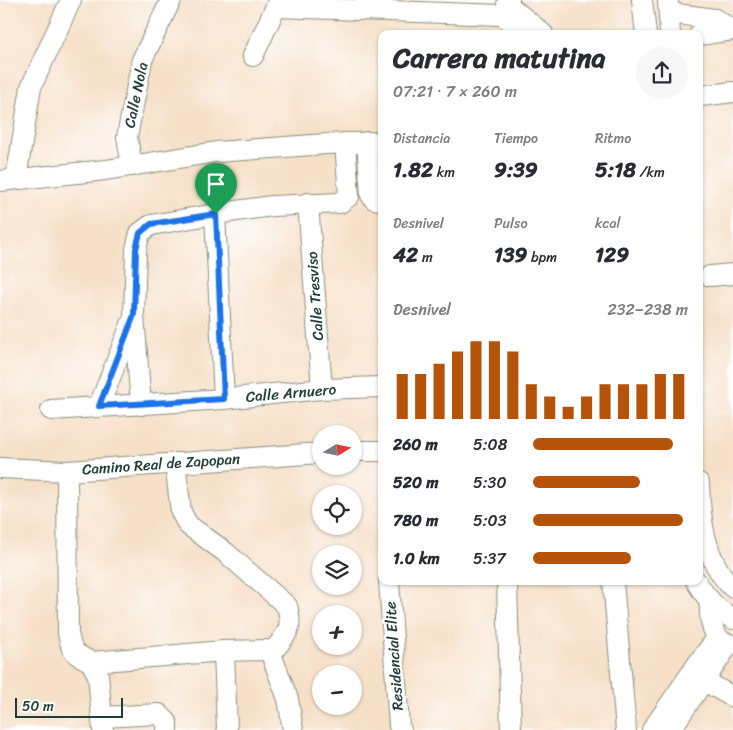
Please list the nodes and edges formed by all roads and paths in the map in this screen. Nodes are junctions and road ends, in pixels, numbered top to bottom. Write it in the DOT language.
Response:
graph roads {
  1 [pos="71,0"];
  2 [pos="171,0"];
  3 [pos="509,0"];
  4 [pos="642,0"];
  5 [pos="277,3"];
  6 [pos="396,5"];
  7 [pos="669,6"];
  8 [pos="519,30"];
  9 [pos="538,30"];
  10 [pos="646,30"];
  11 [pos="670,30"];
  12 [pos="732,30"];
  13 [pos="703,34"];
  14 [pos="253,56"];
  15 [pos="733,92"];
  16 [pos="703,96"];
  17 [pos="374,142"];
  18 [pos="345,143"];
  19 [pos="132,166"];
  20 [pos="8,180"];
  21 [pos="376,198"];
  22 [pos="308,203"];
  23 [pos="216,214"];
  24 [pos="733,274"];
  25 [pos="710,276"];
  26 [pos="134,315"];
  27 [pos="378,388"];
  28 [pos="322,389"];
  29 [pos="224,399"];
  30 [pos="141,404"];
  31 [pos="99,406"];
  32 [pos="51,410"];
  33 [pos="378,451"];
  34 [pos="362,452"];
  35 [pos="312,454"];
  36 [pos="175,463"];
  37 [pos="0,468"];
  38 [pos="67,470"];
  39 [pos="703,525"];
  40 [pos="389,585"];
  41 [pos="507,585"];
  42 [pos="613,585"];
  43 [pos="699,585"];
  44 [pos="733,588"];
  45 [pos="710,600"];
  46 [pos="733,619"];
  47 [pos="727,642"];
  48 [pos="224,650"];
  49 [pos="271,654"];
  50 [pos="91,662"];
  51 [pos="697,677"];
  52 [pos="733,697"];
  53 [pos="103,724"];
  54 [pos="167,730"];
  55 [pos="227,730"];
  56 [pos="293,730"];
  57 [pos="401,730"];
  58 [pos="511,730"];
  59 [pos="626,730"];
  60 [pos="652,730"];
  61 [pos="670,730"];
  1 -- 20 [label="street"];
  2 -- 19 [label="street, Calle Nola"];
  3 -- 9 [label="street"];
  4 -- 10 [label="street"];
  5 -- 6 [label="street"];
  5 -- 14 [label="street"];
  6 -- 8 [label="street"];
  7 -- 11 [label="street"];
  7 -- 12 [label="street"];
  12 -- 13 [label="street"];
  15 -- 16 [label="street"];
  17 -- 18 [label="street"];
  17 -- 21 [label="street"];
  18 -- 19 [label="street"];
  18 -- 22 [label="street"];
  19 -- 20 [label="street"];
  22 -- 23 [label="street"];
  22 -- 28 [label="street, Calle Tresviso"];
  23 -- 26 [label="street"];
  23 -- 29 [label="street"];
  24 -- 25 [label="street"];
  26 -- 30 [label="street"];
  26 -- 31 [label="street"];
  27 -- 28 [label="street, Calle Arnuero"];
  28 -- 29 [label="street, Calle Arnuero"];
  29 -- 30 [label="street, Calle Arnuero"];
  30 -- 31 [label="street, Calle Arnuero"];
  31 -- 32 [label="street, Calle Arnuero"];
  33 -- 34 [label="street"];
  35 -- 36 [label="street, Camino Real de Zapopan"];
  36 -- 38 [label="street, Camino Real de Zapopan"];
  36 -- 49 [label="street"];
  37 -- 38 [label="street, Camino Real de Zapopan"];
  38 -- 50 [label="street"];
  39 -- 44 [label="street"];
  40 -- 57 [label="street, Residencial Elite"];
  41 -- 58 [label="street"];
  42 -- 59 [label="street"];
  43 -- 45 [label="street"];
  45 -- 46 [label="street"];
  45 -- 47 [label="street"];
  47 -- 51 [label="street"];
  48 -- 49 [label="street"];
  48 -- 50 [label="street"];
  48 -- 55 [label="street"];
  49 -- 56 [label="street"];
  50 -- 53 [label="street"];
  51 -- 52 [label="street"];
  51 -- 60 [label="street"];
  51 -- 61 [label="street"];
  53 -- 54 [label="street"];
}
